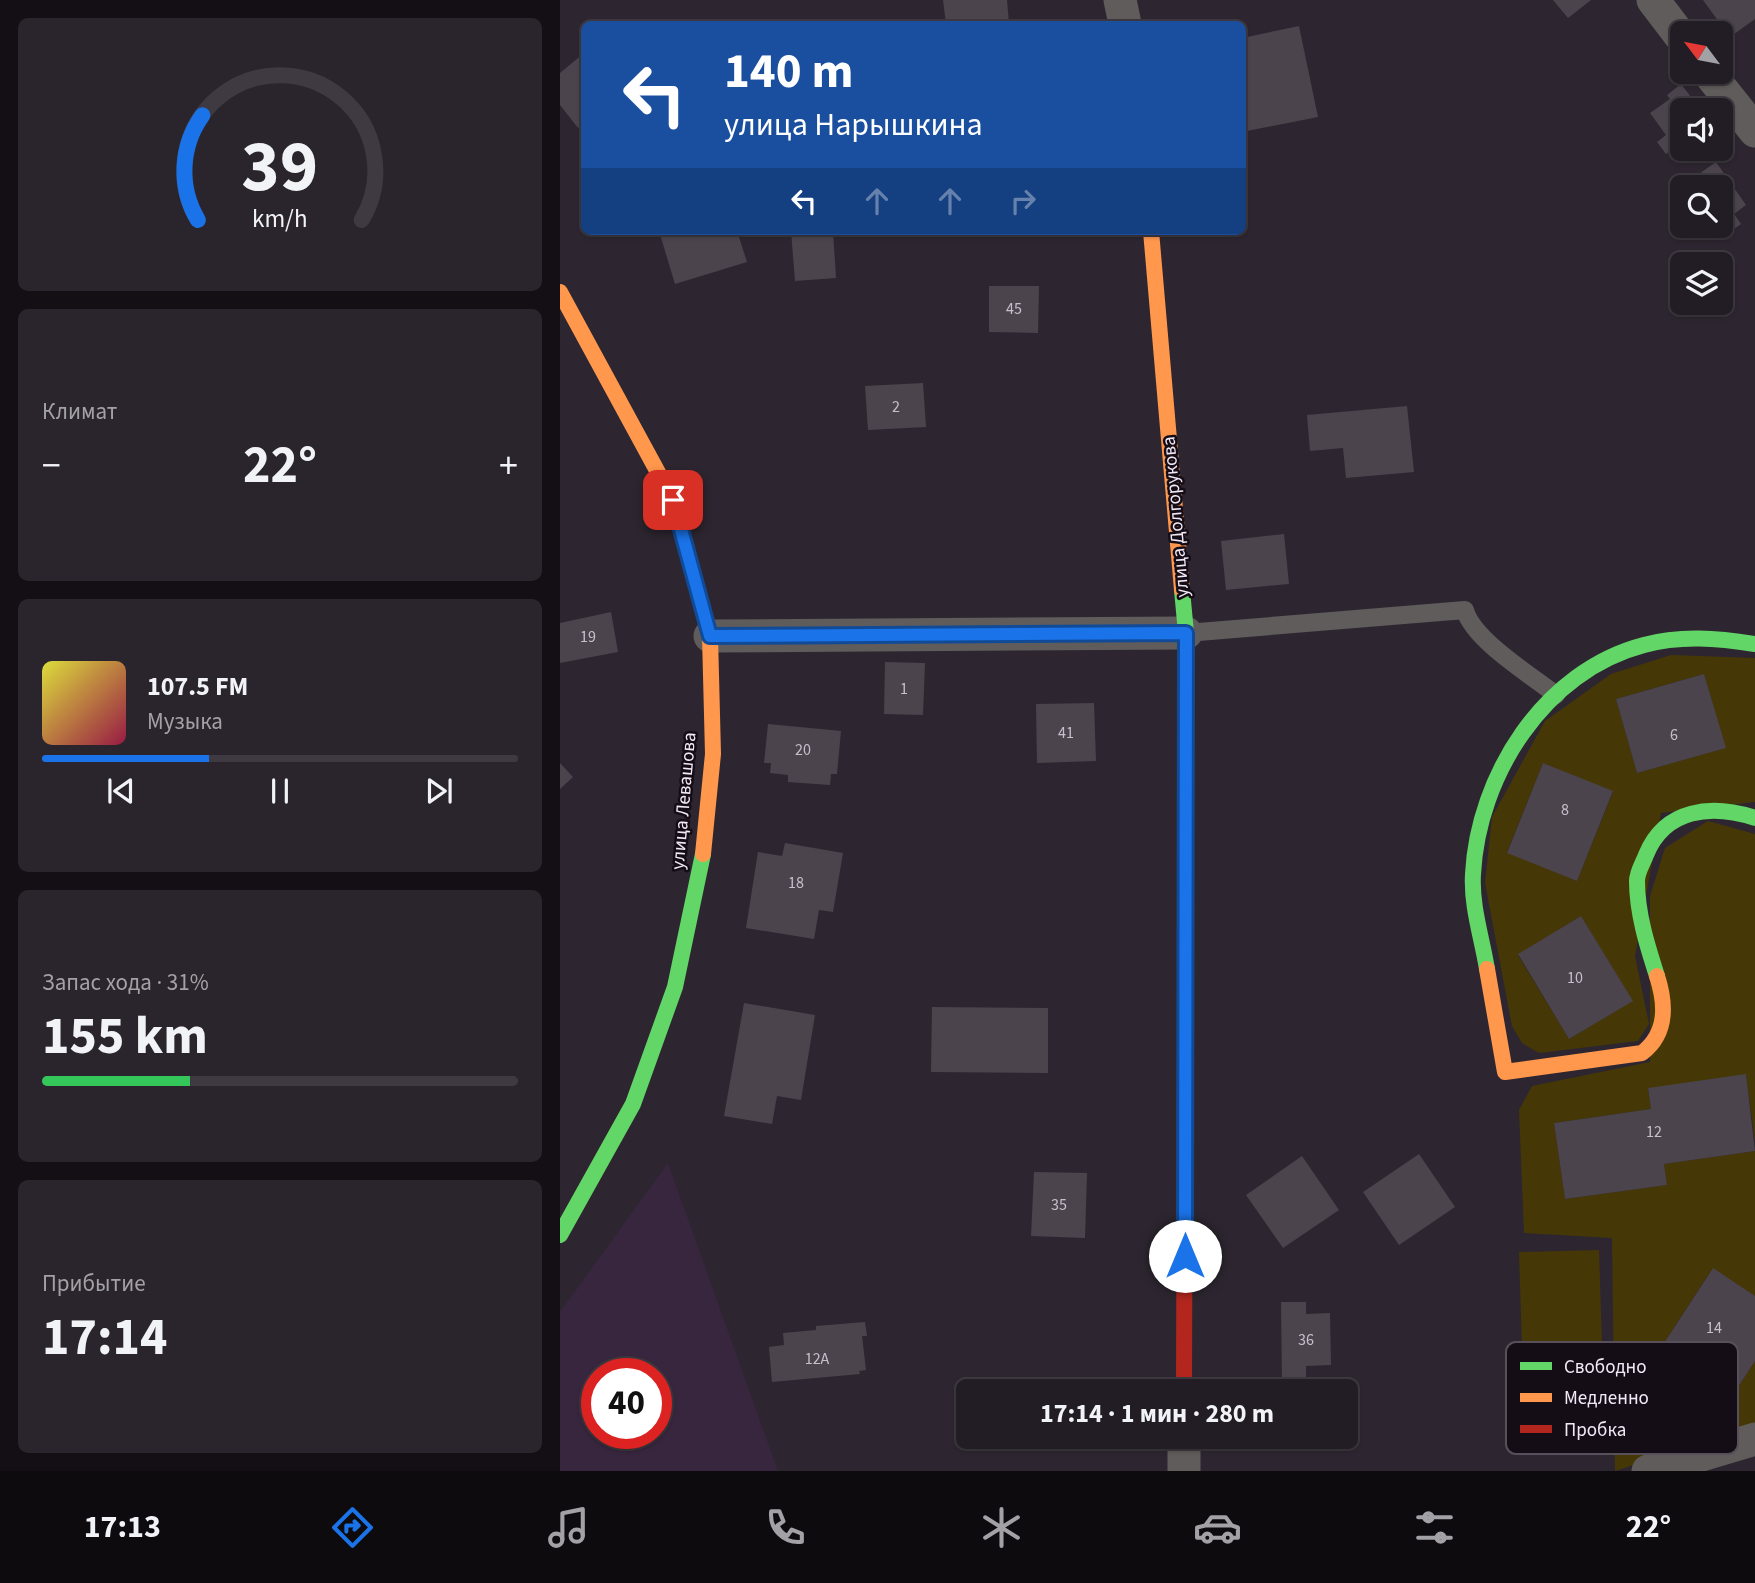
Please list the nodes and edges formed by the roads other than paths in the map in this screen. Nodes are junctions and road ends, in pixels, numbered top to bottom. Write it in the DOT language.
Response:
graph roads {
  1 [pos="1120,0"];
  2 [pos="1653,0"];
  3 [pos="1124,21"];
  4 [pos="1670,22"];
  5 [pos="1718,84"];
  6 [pos="1755,131"];
  7 [pos="1151,235"];
  8 [pos="560,292"];
  9 [pos="1186,633"];
  10 [pos="710,636"];
  11 [pos="1755,644"];
  12 [pos="1556,695"];
  13 [pos="1755,818"];
  14 [pos="560,1235"];
  15 [pos="1184,1379"];
  16 [pos="1755,1439"];
  17 [pos="1738,1444"];
  18 [pos="1184,1449"];
  19 [pos="1705,1454"];
  20 [pos="1184,1471"];
  21 [pos="1648,1471"];
  1 -- 3 [label="street"];
  2 -- 4 [label="street"];
  5 -- 6 [label="street"];
  7 -- 9 [label="street, улица Долгорукова"];
  8 -- 10 [label="street, улица Левашова"];
  9 -- 10 [label="street"];
  9 -- 12 [label="lane"];
  9 -- 15 [label="street, улица Долгорукова"];
  10 -- 14 [label="street, улица Левашова"];
  11 -- 12 [label="street"];
  12 -- 13 [label="street"];
  16 -- 17 [label="street"];
  18 -- 20 [label="street"];
  19 -- 21 [label="street"];
}
